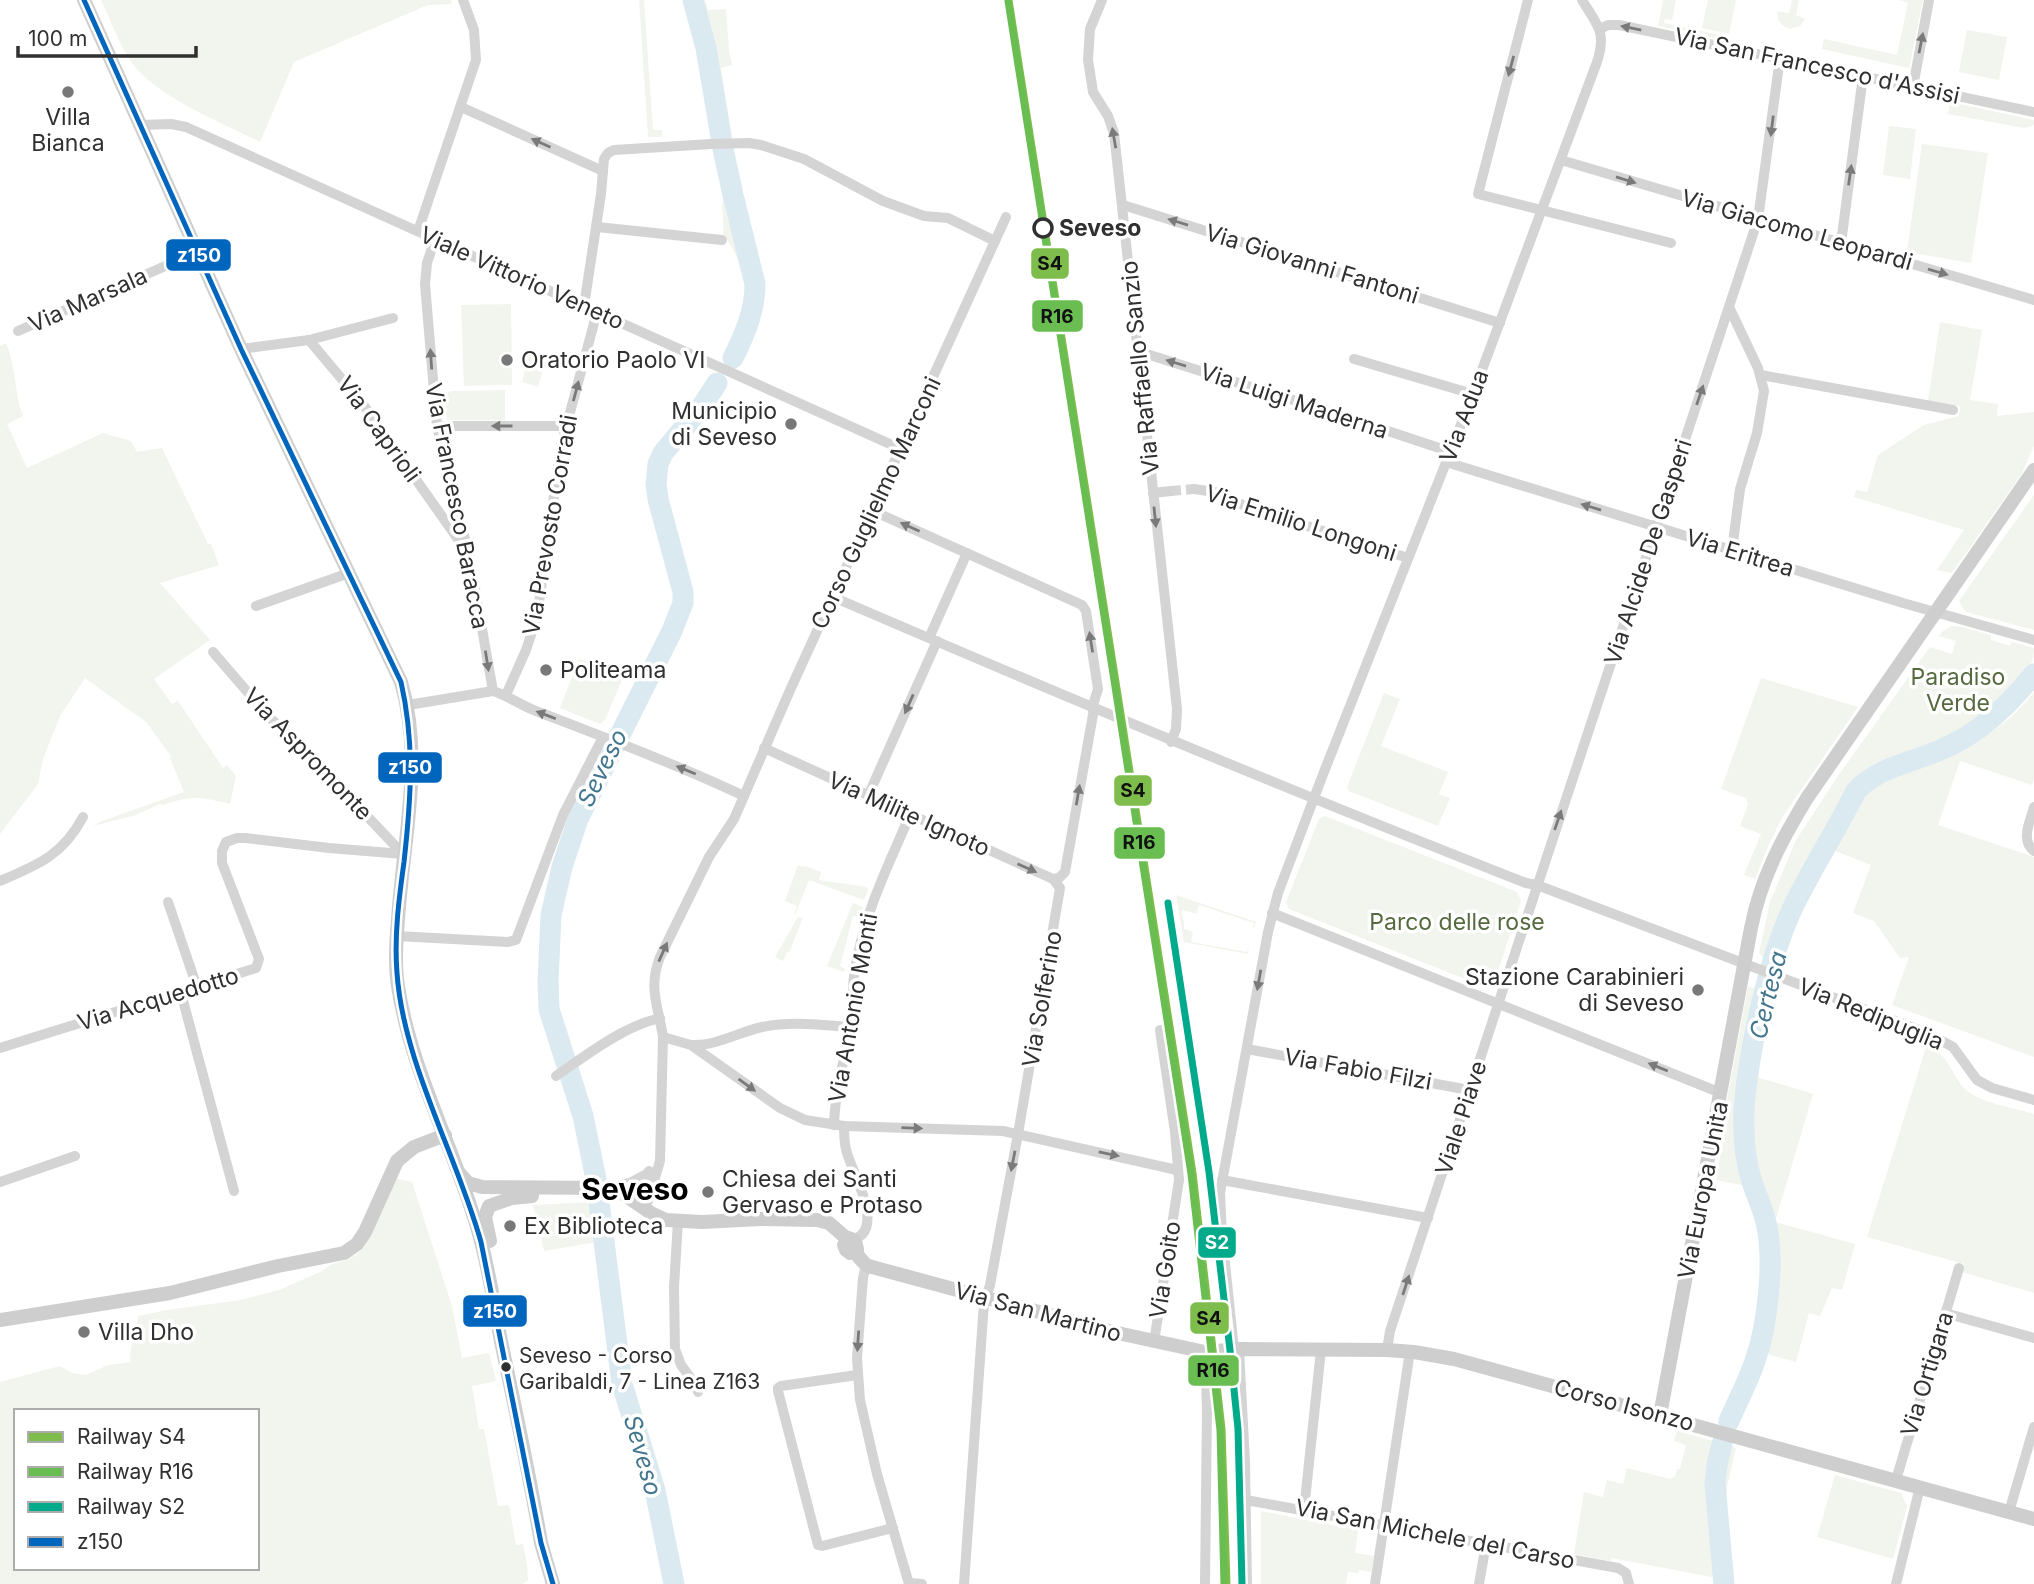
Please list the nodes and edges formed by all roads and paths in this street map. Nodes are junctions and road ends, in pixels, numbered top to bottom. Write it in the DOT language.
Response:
graph roads {
  1 [pos="83,0"];
  2 [pos="463,0"];
  3 [pos="1102,0"];
  4 [pos="1528,0"];
  5 [pos="1582,0"];
  6 [pos="1929,0"];
  7 [pos="1600,29"];
  8 [pos="1780,58"];
  9 [pos="1863,76"];
  10 [pos="1913,87"];
  11 [pos="461,107"];
  12 [pos="2034,112"];
  13 [pos="140,125"];
  14 [pos="1561,160"];
  15 [pos="603,171"];
  16 [pos="1123,205"];
  17 [pos="1542,211"];
  18 [pos="1006,217"];
  19 [pos="1758,219"];
  20 [pos="597,227"];
  21 [pos="418,231"];
  22 [pos="435,239"];
  23 [pos="722,240"];
  24 [pos="995,241"];
  25 [pos="1671,243"];
  26 [pos="1841,243"];
  27 [pos="197,252"];
  28 [pos="2034,300"];
  29 [pos="584,306"];
  30 [pos="1729,307"];
  31 [pos="597,312"];
  32 [pos="394,318"];
  33 [pos="1500,323"];
  34 [pos="19,331"];
  35 [pos="309,340"];
  36 [pos="241,349"];
  37 [pos="1137,351"];
  38 [pos="1354,359"];
  39 [pos="1761,375"];
  40 [pos="1473,394"];
  41 [pos="1953,410"];
  42 [pos="437,426"];
  43 [pos="566,426"];
  44 [pos="901,449"];
  45 [pos="1451,452"];
  46 [pos="1446,462"];
  47 [pos="2034,470"];
  48 [pos="1194,489"];
  49 [pos="1171,491"];
  50 [pos="1153,493"];
  51 [pos="873,511"];
  52 [pos="1656,527"];
  53 [pos="1732,550"];
  54 [pos="967,553"];
  55 [pos="469,555"];
  56 [pos="1408,558"];
  57 [pos="349,573"];
  58 [pos="834,597"];
  59 [pos="256,606"];
  60 [pos="1937,612"];
  61 [pos="933,640"];
  62 [pos="2034,640"];
  63 [pos="213,652"];
  64 [pos="493,691"];
  65 [pos="506,695"];
  66 [pos="408,705"];
  67 [pos="1093,709"];
  68 [pos="606,738"];
  69 [pos="1171,742"];
  70 [pos="764,748"];
  71 [pos="744,796"];
  72 [pos="868,796"];
  73 [pos="1313,800"];
  74 [pos="2034,807"];
  75 [pos="910,815"];
  76 [pos="83,817"];
  77 [pos="2034,851"];
  78 [pos="404,854"];
  79 [pos="1053,879"];
  80 [pos="0,881"];
  81 [pos="1537,885"];
  82 [pos="168,902"];
  83 [pos="1272,913"];
  84 [pos="397,936"];
  85 [pos="1745,965"];
  86 [pos="197,987"];
  87 [pos="181,993"];
  88 [pos="1498,1003"];
  89 [pos="660,1018"];
  90 [pos="850,1027"];
  91 [pos="1160,1030"];
  92 [pos="663,1037"];
  93 [pos="691,1045"];
  94 [pos="0,1048"];
  95 [pos="1248,1049"];
  96 [pos="556,1076"];
  97 [pos="1469,1090"];
  98 [pos="1721,1093"];
  99 [pos="2034,1099"];
  100 [pos="839,1125"];
  101 [pos="1018,1134"];
  102 [pos="445,1135"];
  103 [pos="75,1156"];
  104 [pos="457,1168"];
  105 [pos="1177,1170"];
  106 [pos="652,1173"];
  107 [pos="1222,1180"];
  108 [pos="0,1182"];
  109 [pos="486,1187"];
  110 [pos="234,1191"];
  111 [pos="598,1191"];
  112 [pos="632,1201"];
  113 [pos="469,1202"];
  114 [pos="491,1205"];
  115 [pos="1428,1218"];
  116 [pos="663,1219"];
  117 [pos="678,1221"];
  118 [pos="856,1253"];
  119 [pos="1959,1268"];
  120 [pos="986,1297"];
  121 [pos="495,1309"];
  122 [pos="1945,1313"];
  123 [pos="0,1320"];
  124 [pos="2034,1338"];
  125 [pos="1154,1342"];
  126 [pos="1237,1349"];
  127 [pos="1321,1350"];
  128 [pos="1387,1350"];
  129 [pos="1410,1351"];
  130 [pos="1205,1352"];
  131 [pos="857,1375"];
  132 [pos="698,1392"];
  133 [pos="1660,1415"];
  134 [pos="2034,1427"];
  135 [pos="1896,1480"];
  136 [pos="1920,1487"];
  137 [pos="1246,1500"];
  138 [pos="1304,1510"];
  139 [pos="2009,1512"];
  140 [pos="2034,1519"];
  141 [pos="1384,1525"];
  142 [pos="893,1528"];
  143 [pos="1486,1544"];
  144 [pos="553,1584"];
  145 [pos="909,1584"];
  146 [pos="922,1584"];
  147 [pos="964,1584"];
  148 [pos="1205,1584"];
  149 [pos="1247,1584"];
  150 [pos="1375,1584"];
  151 [pos="1479,1584"];
  152 [pos="1629,1584"];
  153 [pos="1896,1584"];
  1 -- 13 [label="street"];
  2 -- 11 [label="street"];
  16 -- 3 [label="street, Via Raffaello Sanzio, one-way"];
  4 -- 17 [label="street, one-way"];
  5 -- 7 [label="street"];
  10 -- 6 [label="street, one-way"];
  8 -- 7 [label="street, Via San Francesco d'Assisi, one-way"];
  7 -- 14 [label="street, Via Adua"];
  8 -- 9 [label="street, Via San Francesco d'Assisi"];
  8 -- 19 [label="street, Via Alcide De Gasperi, one-way"];
  9 -- 10 [label="street, Via San Francesco d'Assisi"];
  26 -- 9 [label="street, one-way"];
  10 -- 12 [label="street, Via San Francesco d'Assisi"];
  15 -- 11 [label="street, one-way"];
  11 -- 21 [label="street"];
  13 -- 21 [label="street, Viale Vittorio Veneto"];
  13 -- 27 [label="street"];
  14 -- 17 [label="street, Via Adua"];
  14 -- 19 [label="street, Via Giacomo Leopardi, one-way"];
  15 -- 20 [label="street"];
  15 -- 24 [label="street"];
  33 -- 16 [label="street, Via Giovanni Fantoni, one-way"];
  16 -- 37 [label="street, Via Raffaello Sanzio"];
  17 -- 25 [label="street"];
  17 -- 33 [label="street, Via Adua"];
  18 -- 24 [label="street, Corso Guglielmo Marconi"];
  19 -- 26 [label="street, Via Giacomo Leopardi"];
  19 -- 30 [label="street, Via Alcide De Gasperi"];
  20 -- 23 [label="street"];
  20 -- 29 [label="street"];
  21 -- 22 [label="street, Viale Vittorio Veneto"];
  22 -- 29 [label="street, Viale Vittorio Veneto"];
  42 -- 22 [label="street, Via Francesco Baracca, one-way"];
  24 -- 44 [label="street, Corso Guglielmo Marconi"];
  26 -- 28 [label="street, Via Giacomo Leopardi, one-way"];
  27 -- 34 [label="street, Via Marsala"];
  27 -- 36 [label="street"];
  29 -- 31 [label="street, Viale Vittorio Veneto"];
  30 -- 39 [label="street"];
  52 -- 30 [label="street, Via Alcide De Gasperi, one-way"];
  43 -- 31 [label="street, Via Prevosto Corradi, one-way"];
  31 -- 44 [label="street, Viale Vittorio Veneto"];
  32 -- 35 [label="street"];
  33 -- 40 [label="street, Via Adua"];
  35 -- 36 [label="street"];
  35 -- 55 [label="street, Via Caprioli"];
  36 -- 57 [label="street"];
  45 -- 37 [label="street, Via Luigi Maderna, one-way"];
  37 -- 50 [label="street, Via Raffaello Sanzio"];
  38 -- 40 [label="street"];
  39 -- 41 [label="street"];
  39 -- 53 [label="street"];
  40 -- 45 [label="street, Via Adua"];
  43 -- 42 [label="street, one-way"];
  42 -- 55 [label="street, Via Francesco Baracca"];
  43 -- 65 [label="street, Via Prevosto Corradi"];
  44 -- 51 [label="street, Corso Guglielmo Marconi"];
  45 -- 46 [label="street, Via Adua"];
  52 -- 46 [label="street, Via Eritrea, one-way"];
  46 -- 56 [label="street, Via Adua"];
  47 -- 60 [label="street, Via Europa Unita"];
  48 -- 56 [label="street, Via Emilio Longoni"];
  49 -- 50 [label="street"];
  50 -- 69 [label="street, Via Raffaello Sanzio, one-way"];
  54 -- 51 [label="street, one-way"];
  51 -- 58 [label="street, Corso Guglielmo Marconi"];
  52 -- 53 [label="street, Via Eritrea"];
  81 -- 52 [label="street, Via Alcide De Gasperi, one-way"];
  53 -- 60 [label="street, Via Eritrea"];
  54 -- 61 [label="street"];
  67 -- 54 [label="street, one-way"];
  55 -- 64 [label="street, Via Francesco Baracca, one-way"];
  56 -- 73 [label="street, Via Adua"];
  57 -- 59 [label="street"];
  57 -- 66 [label="street"];
  58 -- 61 [label="street, Via Redipuglia"];
  58 -- 70 [label="street, Corso Guglielmo Marconi"];
  60 -- 62 [label="street, Via Eritrea"];
  60 -- 85 [label="street, Via Europa Unita"];
  61 -- 67 [label="street, Via Redipuglia"];
  61 -- 72 [label="street, one-way"];
  63 -- 78 [label="street, Via Aspromonte"];
  64 -- 65 [label="street"];
  64 -- 66 [label="street"];
  68 -- 65 [label="street, one-way"];
  66 -- 78 [label="street"];
  67 -- 69 [label="street, Via Redipuglia"];
  79 -- 67 [label="street, one-way"];
  71 -- 68 [label="street, one-way"];
  68 -- 84 [label="street"];
  69 -- 73 [label="street, Via Redipuglia"];
  70 -- 71 [label="street, Corso Guglielmo Marconi"];
  70 -- 72 [label="street, Via Milite Ignoto"];
  89 -- 71 [label="street, Corso Guglielmo Marconi, one-way"];
  72 -- 75 [label="street, Via Milite Ignoto"];
  73 -- 81 [label="street, Via Redipuglia"];
  73 -- 83 [label="street, Via Adua"];
  74 -- 77 [label="street"];
  75 -- 79 [label="street, Via Milite Ignoto, one-way"];
  75 -- 90 [label="street, Via Antonio Monti"];
  76 -- 80 [label="street"];
  78 -- 84 [label="street"];
  78 -- 86 [label="street, Via Acquedotto"];
  79 -- 101 [label="street, Via Solferino"];
  81 -- 85 [label="street, Via Redipuglia"];
  81 -- 88 [label="street, Viale Piave"];
  82 -- 86 [label="street"];
  83 -- 88 [label="street"];
  83 -- 95 [label="street, Via Adua, one-way"];
  84 -- 102 [label="street"];
  85 -- 98 [label="street, Via Europa Unita"];
  85 -- 99 [label="street, Via Redipuglia"];
  86 -- 87 [label="street, Via Acquedotto"];
  87 -- 94 [label="street, Via Acquedotto"];
  87 -- 110 [label="street"];
  88 -- 97 [label="street, Viale Piave"];
  98 -- 88 [label="street, one-way"];
  89 -- 92 [label="street, Corso Guglielmo Marconi"];
  89 -- 96 [label="street"];
  90 -- 93 [label="street"];
  90 -- 100 [label="street, Via Antonio Monti"];
  91 -- 105 [label="street, Via Goito"];
  92 -- 93 [label="street"];
  92 -- 106 [label="street, Corso Guglielmo Marconi"];
  93 -- 100 [label="street, one-way"];
  95 -- 97 [label="street, Via Fabio Filzi"];
  95 -- 107 [label="street, Via Adua"];
  97 -- 115 [label="street, Viale Piave"];
  98 -- 133 [label="street, Via Europa Unita"];
  100 -- 101 [label="street, one-way"];
  100 -- 118 [label="street, Via Antonio Monti"];
  101 -- 105 [label="street, one-way"];
  101 -- 120 [label="street, Via Solferino, one-way"];
  102 -- 104 [label="street"];
  102 -- 123 [label="street"];
  103 -- 108 [label="street"];
  104 -- 109 [label="street"];
  104 -- 113 [label="street"];
  105 -- 125 [label="street, Via Goito"];
  106 -- 111 [label="street"];
  106 -- 112 [label="street"];
  106 -- 116 [label="street"];
  107 -- 115 [label="street"];
  107 -- 126 [label="street, Via Adua"];
  109 -- 111 [label="street"];
  109 -- 113 [label="street"];
  111 -- 112 [label="street"];
  111 -- 114 [label="street"];
  112 -- 116 [label="street"];
  113 -- 114 [label="street"];
  113 -- 121 [label="street"];
  114 -- 121 [label="street"];
  128 -- 115 [label="street, Viale Piave, one-way"];
  116 -- 117 [label="street"];
  117 -- 118 [label="street"];
  117 -- 132 [label="street"];
  118 -- 120 [label="street, Via San Martino"];
  118 -- 131 [label="street, one-way"];
  119 -- 122 [label="street, Via Ortigara"];
  120 -- 125 [label="street, Via San Martino"];
  120 -- 147 [label="street, Via Solferino"];
  121 -- 144 [label="street"];
  122 -- 124 [label="street"];
  122 -- 135 [label="street, Via Ortigara"];
  125 -- 130 [label="street, Via San Martino"];
  126 -- 127 [label="street, Corso Isonzo"];
  126 -- 130 [label="street, Corso Isonzo"];
  126 -- 137 [label="street, Via Adua"];
  127 -- 128 [label="street, Corso Isonzo"];
  127 -- 138 [label="street"];
  128 -- 129 [label="street, Corso Isonzo"];
  129 -- 133 [label="street, Corso Isonzo"];
  129 -- 141 [label="street"];
  130 -- 148 [label="street"];
  131 -- 142 [label="street"];
  131 -- 142 [label="street"];
  133 -- 135 [label="street, Corso Isonzo"];
  134 -- 139 [label="street"];
  135 -- 136 [label="street, Corso Isonzo"];
  136 -- 139 [label="street, Corso Isonzo"];
  136 -- 153 [label="street"];
  137 -- 138 [label="street, Via San Michele del Carso"];
  137 -- 149 [label="street, Via Adua"];
  138 -- 141 [label="street, Via San Michele del Carso"];
  139 -- 140 [label="street, Corso Isonzo"];
  141 -- 143 [label="street, Via San Michele del Carso"];
  141 -- 150 [label="street"];
  142 -- 145 [label="street"];
  143 -- 151 [label="street"];
  143 -- 152 [label="street, Via San Michele del Carso"];
  145 -- 146 [label="street"];
}
